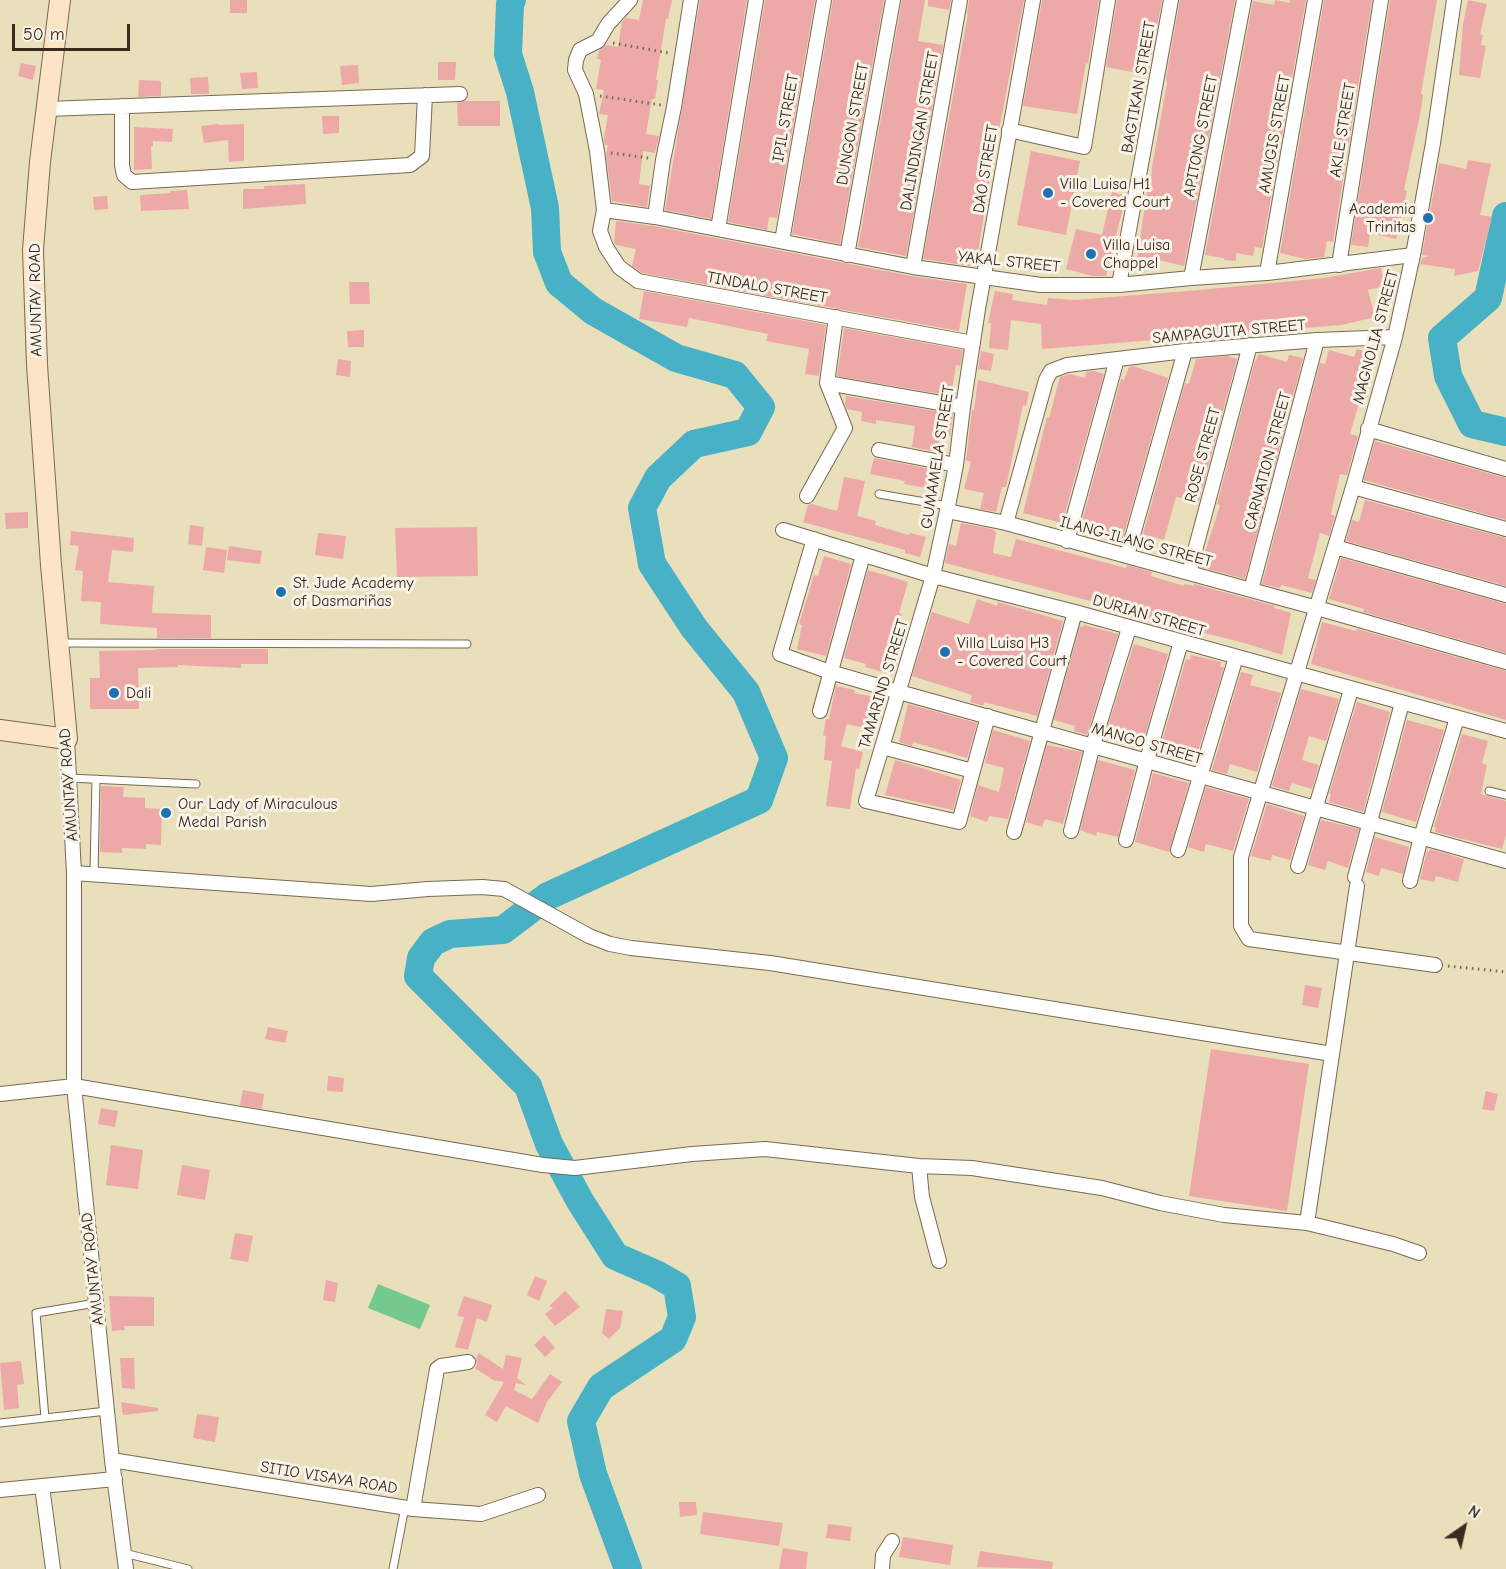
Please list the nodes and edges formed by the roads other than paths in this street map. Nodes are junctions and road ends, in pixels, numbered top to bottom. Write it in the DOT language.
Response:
graph roads {
  1 [pos="60,0"];
  2 [pos="630,0"];
  3 [pos="691,0"];
  4 [pos="756,0"];
  5 [pos="824,0"];
  6 [pos="893,0"];
  7 [pos="960,0"];
  8 [pos="1034,0"];
  9 [pos="1108,0"];
  10 [pos="1171,0"];
  11 [pos="1244,0"];
  12 [pos="1315,0"];
  13 [pos="1381,0"];
  14 [pos="1454,0"];
  15 [pos="460,94"];
  16 [pos="425,95"];
  17 [pos="122,106"];
  18 [pos="46,109"];
  19 [pos="1009,130"];
  20 [pos="604,210"];
  21 [pos="655,217"];
  22 [pos="718,229"];
  23 [pos="782,241"];
  24 [pos="847,255"];
  25 [pos="1413,255"];
  26 [pos="1339,265"];
  27 [pos="913,267"];
  28 [pos="1267,273"];
  29 [pos="1191,278"];
  30 [pos="985,279"];
  31 [pos="1119,285"];
  32 [pos="836,317"];
  33 [pos="1395,337"];
  34 [pos="1317,340"];
  35 [pos="973,343"];
  36 [pos="1250,345"];
  37 [pos="1185,351"];
  38 [pos="1117,359"];
  39 [pos="827,383"];
  40 [pos="963,407"];
  41 [pos="1368,429"];
  42 [pos="879,450"];
  43 [pos="956,465"];
  44 [pos="1506,469"];
  45 [pos="1353,487"];
  46 [pos="879,494"];
  47 [pos="807,496"];
  48 [pos="948,508"];
  49 [pos="1006,523"];
  50 [pos="1506,529"];
  51 [pos="783,530"];
  52 [pos="814,539"];
  53 [pos="1067,541"];
  54 [pos="1335,547"];
  55 [pos="863,555"];
  56 [pos="1127,556"];
  57 [pos="1189,573"];
  58 [pos="933,576"];
  59 [pos="1251,590"];
  60 [pos="1506,596"];
  61 [pos="1317,608"];
  62 [pos="1075,612"];
  63 [pos="1129,628"];
  64 [pos="1181,642"];
  65 [pos="59,643"];
  66 [pos="467,644"];
  67 [pos="1236,657"];
  68 [pos="1506,662"];
  69 [pos="830,672"];
  70 [pos="1297,675"];
  71 [pos="1351,690"];
  72 [pos="899,692"];
  73 [pos="1402,704"];
  74 [pos="820,711"];
  75 [pos="988,716"];
  76 [pos="1456,718"];
  77 [pos="0,730"];
  78 [pos="1041,731"];
  79 [pos="1506,731"];
  80 [pos="67,740"];
  81 [pos="1093,745"];
  82 [pos="882,747"];
  83 [pos="1147,760"];
  84 [pos="973,771"];
  85 [pos="1199,776"];
  86 [pos="69,778"];
  87 [pos="96,779"];
  88 [pos="196,784"];
  89 [pos="1489,791"];
  90 [pos="1262,793"];
  91 [pos="1506,795"];
  92 [pos="1317,808"];
  93 [pos="1371,823"];
  94 [pos="1071,831"];
  95 [pos="1014,832"];
  96 [pos="1421,837"];
  97 [pos="1126,840"];
  98 [pos="1178,850"];
  99 [pos="1506,861"];
  100 [pos="1298,866"];
  101 [pos="74,873"];
  102 [pos="94,873"];
  103 [pos="1410,881"];
  104 [pos="1347,953"];
  105 [pos="1435,965"];
  106 [pos="1332,1054"];
  107 [pos="74,1086"];
  108 [pos="0,1094"];
  109 [pos="919,1166"];
  110 [pos="1307,1223"];
  111 [pos="1419,1253"];
  112 [pos="939,1262"];
  113 [pos="96,1304"];
  114 [pos="468,1362"];
  115 [pos="107,1412"];
  116 [pos="45,1418"];
  117 [pos="0,1423"];
  118 [pos="112,1460"];
  119 [pos="115,1479"];
  120 [pos="42,1486"];
  121 [pos="0,1490"];
  122 [pos="538,1495"];
  123 [pos="409,1508"];
  124 [pos="892,1541"];
  125 [pos="124,1553"];
  126 [pos="53,1569"];
  127 [pos="126,1569"];
  128 [pos="188,1569"];
  129 [pos="393,1569"];
  130 [pos="882,1569"];
  1 -- 18 [label="street, AMUNTAY ROAD"];
  2 -- 20 [label="street, TINDALO STREET"];
  3 -- 21 [label="street"];
  4 -- 22 [label="street"];
  5 -- 23 [label="street, IPIL STREET"];
  6 -- 24 [label="street, DUNGON STREET"];
  7 -- 27 [label="street, DALINDINGAN STREET"];
  8 -- 19 [label="street, DAO STREET"];
  9 -- 19 [label="street"];
  10 -- 31 [label="street, BAGTIKAN STREET"];
  11 -- 29 [label="street, APITONG STREET"];
  12 -- 28 [label="street, AMUGIS STREET"];
  13 -- 26 [label="street, AKLE STREET"];
  14 -- 25 [label="street, MAGNOLIA STREET"];
  15 -- 16 [label="street"];
  16 -- 17 [label="street"];
  16 -- 17 [label="street"];
  17 -- 18 [label="street"];
  18 -- 65 [label="street, AMUNTAY ROAD"];
  19 -- 30 [label="street, DAO STREET"];
  20 -- 21 [label="street, YAKAL STREET"];
  20 -- 32 [label="street, TINDALO STREET"];
  21 -- 22 [label="street, YAKAL STREET"];
  22 -- 23 [label="street, YAKAL STREET"];
  23 -- 24 [label="street, YAKAL STREET"];
  24 -- 27 [label="street, YAKAL STREET"];
  25 -- 26 [label="street, YAKAL STREET"];
  25 -- 33 [label="street, MAGNOLIA STREET"];
  26 -- 28 [label="street, YAKAL STREET"];
  27 -- 30 [label="street, YAKAL STREET"];
  28 -- 29 [label="street, YAKAL STREET"];
  29 -- 31 [label="street, YAKAL STREET"];
  30 -- 31 [label="street, YAKAL STREET"];
  30 -- 35 [label="street, DAO STREET"];
  32 -- 35 [label="street, TINDALO STREET"];
  32 -- 39 [label="street"];
  33 -- 34 [label="street, SAMPAGUITA STREET"];
  33 -- 41 [label="street, MAGNOLIA STREET"];
  34 -- 36 [label="street, SAMPAGUITA STREET"];
  34 -- 59 [label="street, CARNATION STREET"];
  35 -- 40 [label="street, GUMAMELA STREET"];
  36 -- 37 [label="street, SAMPAGUITA STREET"];
  36 -- 57 [label="street, ROSE STREET"];
  37 -- 38 [label="street, SAMPAGUITA STREET"];
  37 -- 56 [label="street"];
  38 -- 49 [label="street, SAMPAGUITA STREET"];
  38 -- 53 [label="street"];
  39 -- 40 [label="street"];
  39 -- 47 [label="street"];
  40 -- 43 [label="street, GUMAMELA STREET"];
  41 -- 44 [label="street"];
  41 -- 45 [label="street, MAGNOLIA STREET"];
  42 -- 43 [label="street"];
  43 -- 48 [label="street, GUMAMELA STREET"];
  45 -- 50 [label="street"];
  45 -- 54 [label="street, MAGNOLIA STREET"];
  46 -- 48 [label="lane"];
  48 -- 49 [label="street, ILANG-ILANG STREET"];
  48 -- 58 [label="street, GUMAMELA STREET"];
  49 -- 53 [label="street, ILANG-ILANG STREET"];
  51 -- 52 [label="street, DURIAN STREET"];
  52 -- 55 [label="street, DURIAN STREET"];
  52 -- 69 [label="street, MANGO STREET"];
  53 -- 56 [label="street, ILANG-ILANG STREET"];
  54 -- 60 [label="street"];
  54 -- 61 [label="street, MAGNOLIA STREET"];
  55 -- 58 [label="street, DURIAN STREET"];
  55 -- 69 [label="street"];
  56 -- 57 [label="street, ILANG-ILANG STREET"];
  57 -- 59 [label="street, ILANG-ILANG STREET"];
  58 -- 62 [label="street, DURIAN STREET"];
  58 -- 72 [label="street, TAMARIND STREET"];
  59 -- 61 [label="street, ILANG-ILANG STREET"];
  61 -- 68 [label="street, ILANG-ILANG STREET"];
  61 -- 70 [label="street, MAGNOLIA STREET"];
  62 -- 63 [label="street, DURIAN STREET"];
  62 -- 78 [label="street"];
  63 -- 64 [label="street, DURIAN STREET"];
  63 -- 81 [label="street"];
  64 -- 67 [label="street, DURIAN STREET"];
  64 -- 83 [label="street"];
  65 -- 66 [label="lane"];
  65 -- 80 [label="street, AMUNTAY ROAD"];
  67 -- 70 [label="street, DURIAN STREET"];
  67 -- 85 [label="street"];
  69 -- 72 [label="street, MANGO STREET"];
  69 -- 74 [label="street"];
  70 -- 71 [label="street, DURIAN STREET"];
  70 -- 90 [label="street, MAGNOLIA STREET"];
  71 -- 73 [label="street, DURIAN STREET"];
  71 -- 92 [label="street"];
  72 -- 75 [label="street, MANGO STREET"];
  72 -- 82 [label="street, TAMARIND STREET"];
  73 -- 76 [label="street, DURIAN STREET"];
  73 -- 93 [label="street"];
  75 -- 78 [label="street, MANGO STREET"];
  75 -- 84 [label="street"];
  76 -- 79 [label="street, DURIAN STREET"];
  76 -- 96 [label="street"];
  77 -- 80 [label="street"];
  78 -- 81 [label="street, MANGO STREET"];
  78 -- 95 [label="street"];
  80 -- 86 [label="street, AMUNTAY ROAD"];
  81 -- 83 [label="street, MANGO STREET"];
  81 -- 94 [label="street"];
  82 -- 84 [label="street"];
  82 -- 84 [label="street, TAMARIND STREET"];
  83 -- 85 [label="street, MANGO STREET"];
  83 -- 97 [label="street"];
  85 -- 90 [label="street, MANGO STREET"];
  85 -- 98 [label="street"];
  86 -- 87 [label="lane"];
  86 -- 101 [label="street, AMUNTAY ROAD"];
  87 -- 88 [label="lane"];
  87 -- 102 [label="lane"];
  89 -- 91 [label="lane"];
  90 -- 92 [label="street, MANGO STREET"];
  90 -- 104 [label="street, MAGNOLIA STREET"];
  92 -- 93 [label="street, MANGO STREET"];
  92 -- 100 [label="street"];
  93 -- 96 [label="street, MANGO STREET"];
  93 -- 104 [label="street"];
  96 -- 99 [label="street, MANGO STREET"];
  96 -- 103 [label="street"];
  101 -- 102 [label="street"];
  101 -- 107 [label="street, AMUNTAY ROAD"];
  102 -- 106 [label="street"];
  104 -- 105 [label="street"];
  104 -- 106 [label="street"];
  106 -- 110 [label="street"];
  107 -- 108 [label="street"];
  107 -- 109 [label="street"];
  107 -- 113 [label="street, AMUNTAY ROAD"];
  109 -- 110 [label="street"];
  109 -- 112 [label="street"];
  110 -- 111 [label="street"];
  113 -- 115 [label="street, AMUNTAY ROAD"];
  113 -- 116 [label="lane"];
  114 -- 123 [label="street"];
  115 -- 116 [label="lane"];
  115 -- 118 [label="street, AMUNTAY ROAD"];
  116 -- 117 [label="lane"];
  118 -- 119 [label="street, AMUNTAY ROAD"];
  118 -- 123 [label="street, SITIO VISAYA ROAD"];
  119 -- 120 [label="street"];
  119 -- 125 [label="street, AMUNTAY ROAD"];
  120 -- 121 [label="street"];
  120 -- 126 [label="street"];
  122 -- 123 [label="street, SITIO VISAYA ROAD"];
  123 -- 129 [label="lane"];
  124 -- 130 [label="street"];
  125 -- 127 [label="street, AMUNTAY ROAD"];
  125 -- 128 [label="lane"];
}
